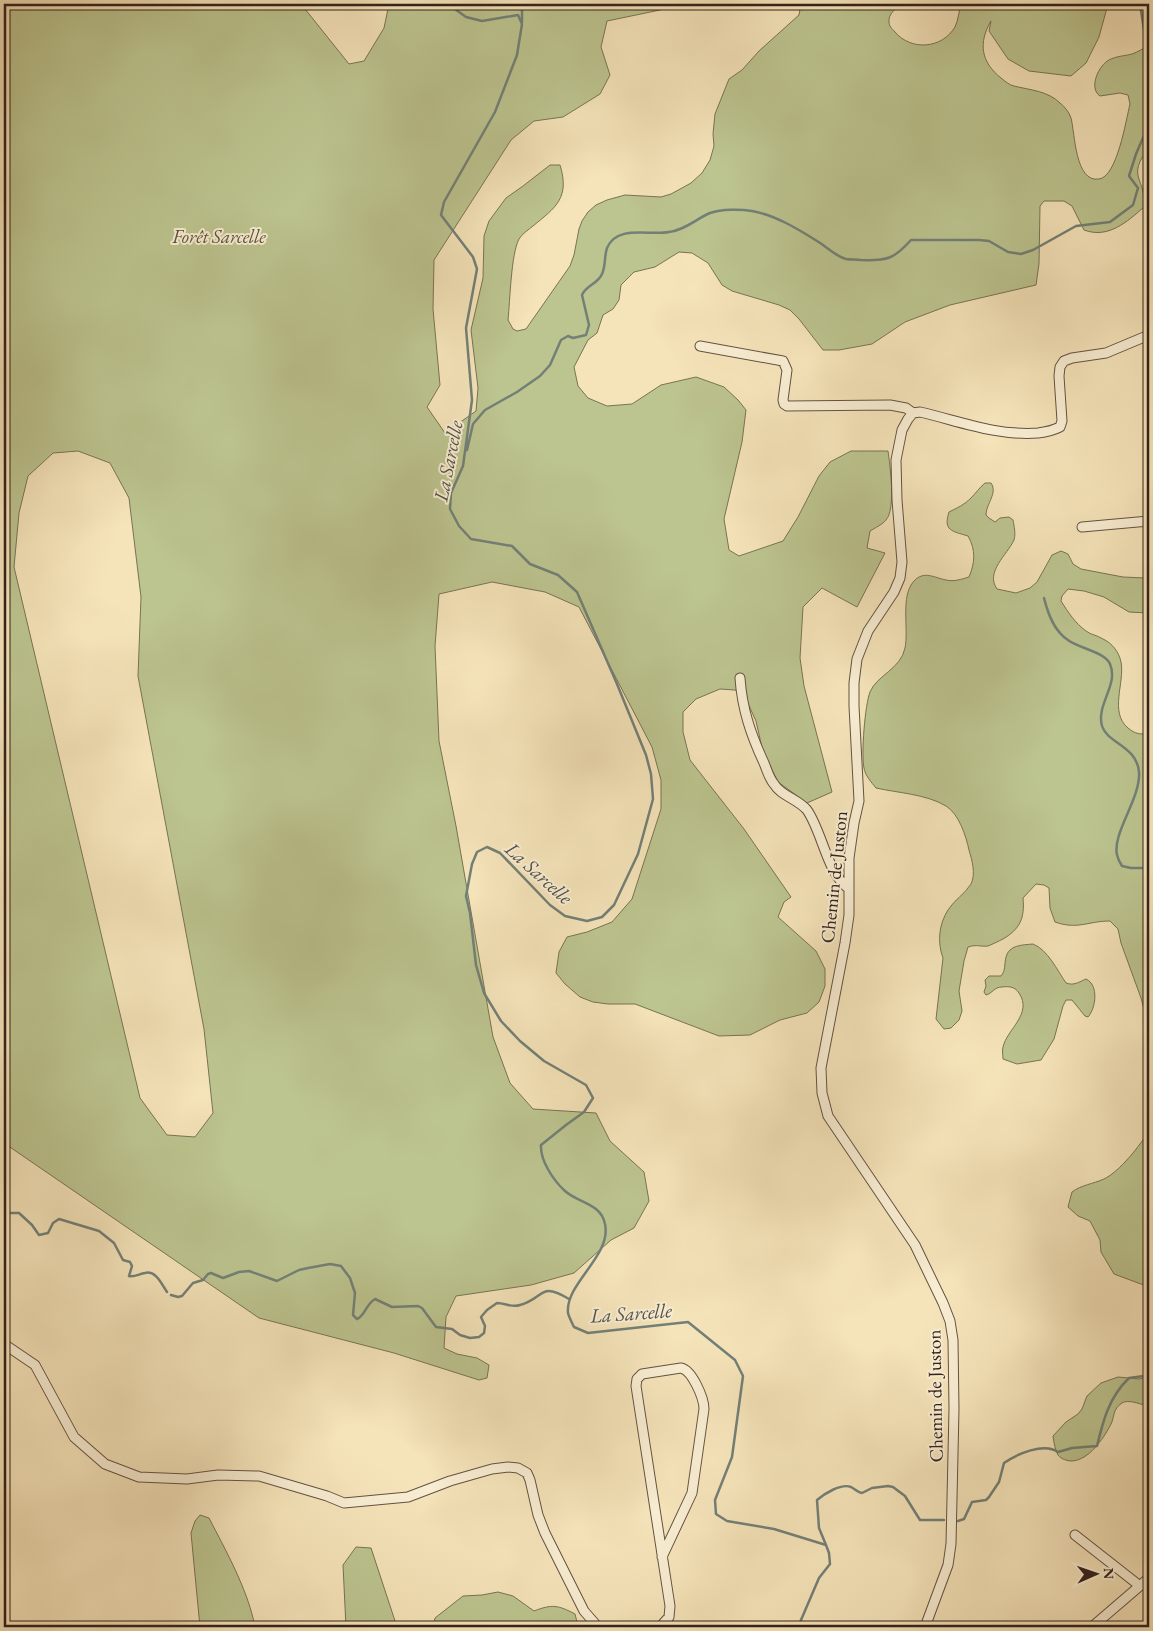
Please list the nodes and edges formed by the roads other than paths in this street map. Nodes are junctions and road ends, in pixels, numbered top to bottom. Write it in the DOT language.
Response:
graph roads {
  1 [pos="1149,335"];
  2 [pos="700,346"];
  3 [pos="913,413"];
  4 [pos="1149,521"];
  5 [pos="1082,527"];
  6 [pos="740,678"];
  7 [pos="848,888"];
  8 [pos="4,1344"];
  9 [pos="1075,1535"];
  10 [pos="662,1557"];
  11 [pos="1149,1578"];
  12 [pos="1140,1586"];
  13 [pos="598,1627"];
  14 [pos="660,1627"];
  15 [pos="925,1627"];
  16 [pos="1092,1627"];
  1 -- 3 [label="street"];
  2 -- 3 [label="street"];
  3 -- 7 [label="street, Chemin de Juston"];
  4 -- 5 [label="street"];
  6 -- 7 [label="street"];
  7 -- 15 [label="street, Chemin de Juston"];
  8 -- 13 [label="street"];
  9 -- 12 [label="street"];
  10 -- 10 [label="street"];
  10 -- 14 [label="street"];
  11 -- 12 [label="street"];
  12 -- 16 [label="street"];
}
